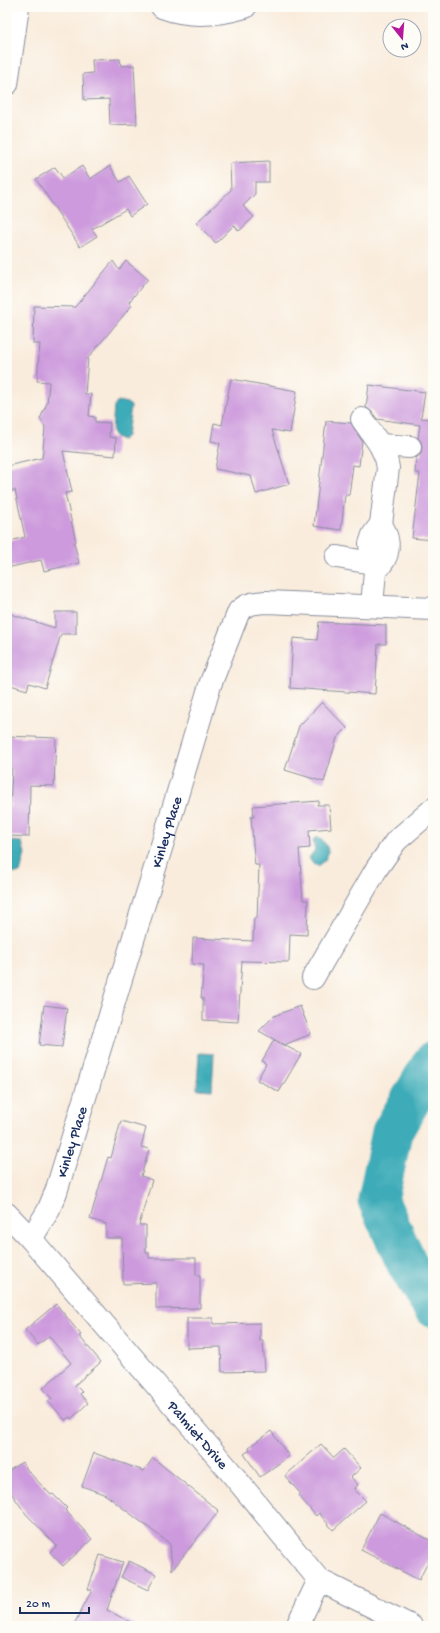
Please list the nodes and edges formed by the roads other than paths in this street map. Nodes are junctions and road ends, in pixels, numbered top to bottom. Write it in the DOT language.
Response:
graph roads {
  1 [pos="18,7"];
  2 [pos="162,7"];
  3 [pos="245,7"];
  4 [pos="7,84"];
  5 [pos="362,420"];
  6 [pos="380,445"];
  7 [pos="410,447"];
  8 [pos="336,557"];
  9 [pos="373,567"];
  10 [pos="372,606"];
  11 [pos="433,609"];
  12 [pos="433,809"];
  13 [pos="312,978"];
  14 [pos="7,1214"];
  15 [pos="31,1239"];
  16 [pos="319,1580"];
  17 [pos="297,1626"];
  18 [pos="411,1626"];
  1 -- 4 [label="street"];
  2 -- 3 [label="street"];
  5 -- 6 [label="street"];
  6 -- 7 [label="street"];
  6 -- 9 [label="street"];
  8 -- 9 [label="street"];
  9 -- 10 [label="street"];
  10 -- 11 [label="street, Kinley Place"];
  10 -- 15 [label="street, Kinley Place"];
  12 -- 13 [label="street"];
  14 -- 15 [label="street, Palmiet Drive"];
  15 -- 16 [label="street, Palmiet Drive"];
  16 -- 17 [label="street"];
  16 -- 18 [label="street, Palmiet Drive"];
}
